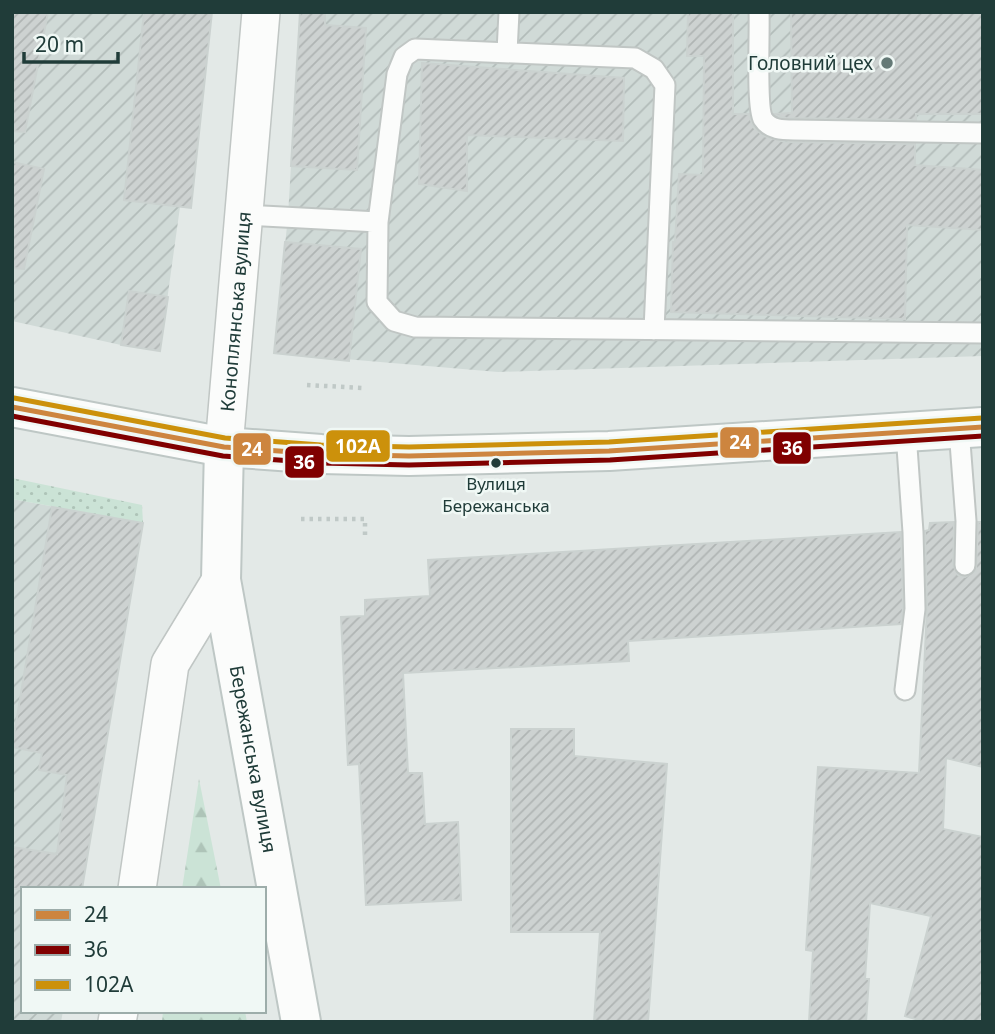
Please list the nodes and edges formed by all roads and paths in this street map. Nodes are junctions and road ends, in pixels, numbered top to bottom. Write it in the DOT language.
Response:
graph roads {
  1 [pos="261,12"];
  2 [pos="509,12"];
  3 [pos="759,12"];
  4 [pos="507,52"];
  5 [pos="983,133"];
  6 [pos="244,215"];
  7 [pos="378,222"];
  8 [pos="653,330"];
  9 [pos="983,333"];
  10 [pos="307,385"];
  11 [pos="363,388"];
  12 [pos="12,407"];
  13 [pos="971,428"];
  14 [pos="906,433"];
  15 [pos="224,447"];
  16 [pos="301,519"];
  17 [pos="365,539"];
  18 [pos="965,565"];
  19 [pos="221,580"];
  20 [pos="905,690"];
  21 [pos="137,887"];
  22 [pos="301,1022"];
  1 -- 6 [label="street, Коноплянська вулиця"];
  2 -- 4 [label="lane"];
  3 -- 5 [label="lane"];
  4 -- 7 [label="lane"];
  4 -- 8 [label="lane"];
  6 -- 7 [label="lane"];
  6 -- 15 [label="street, Коноплянська вулиця"];
  7 -- 8 [label="lane"];
  8 -- 9 [label="lane"];
  10 -- 11 [label="path"];
  12 -- 15 [label="main road"];
  13 -- 14 [label="main road"];
  13 -- 18 [label="lane"];
  14 -- 15 [label="main road"];
  14 -- 20 [label="lane"];
  15 -- 19 [label="main road, Коноплянська вулиця"];
  16 -- 17 [label="path"];
  19 -- 21 [label="street, Коноплянська вулиця"];
  19 -- 22 [label="main road, Бережанська вулиця"];
}
